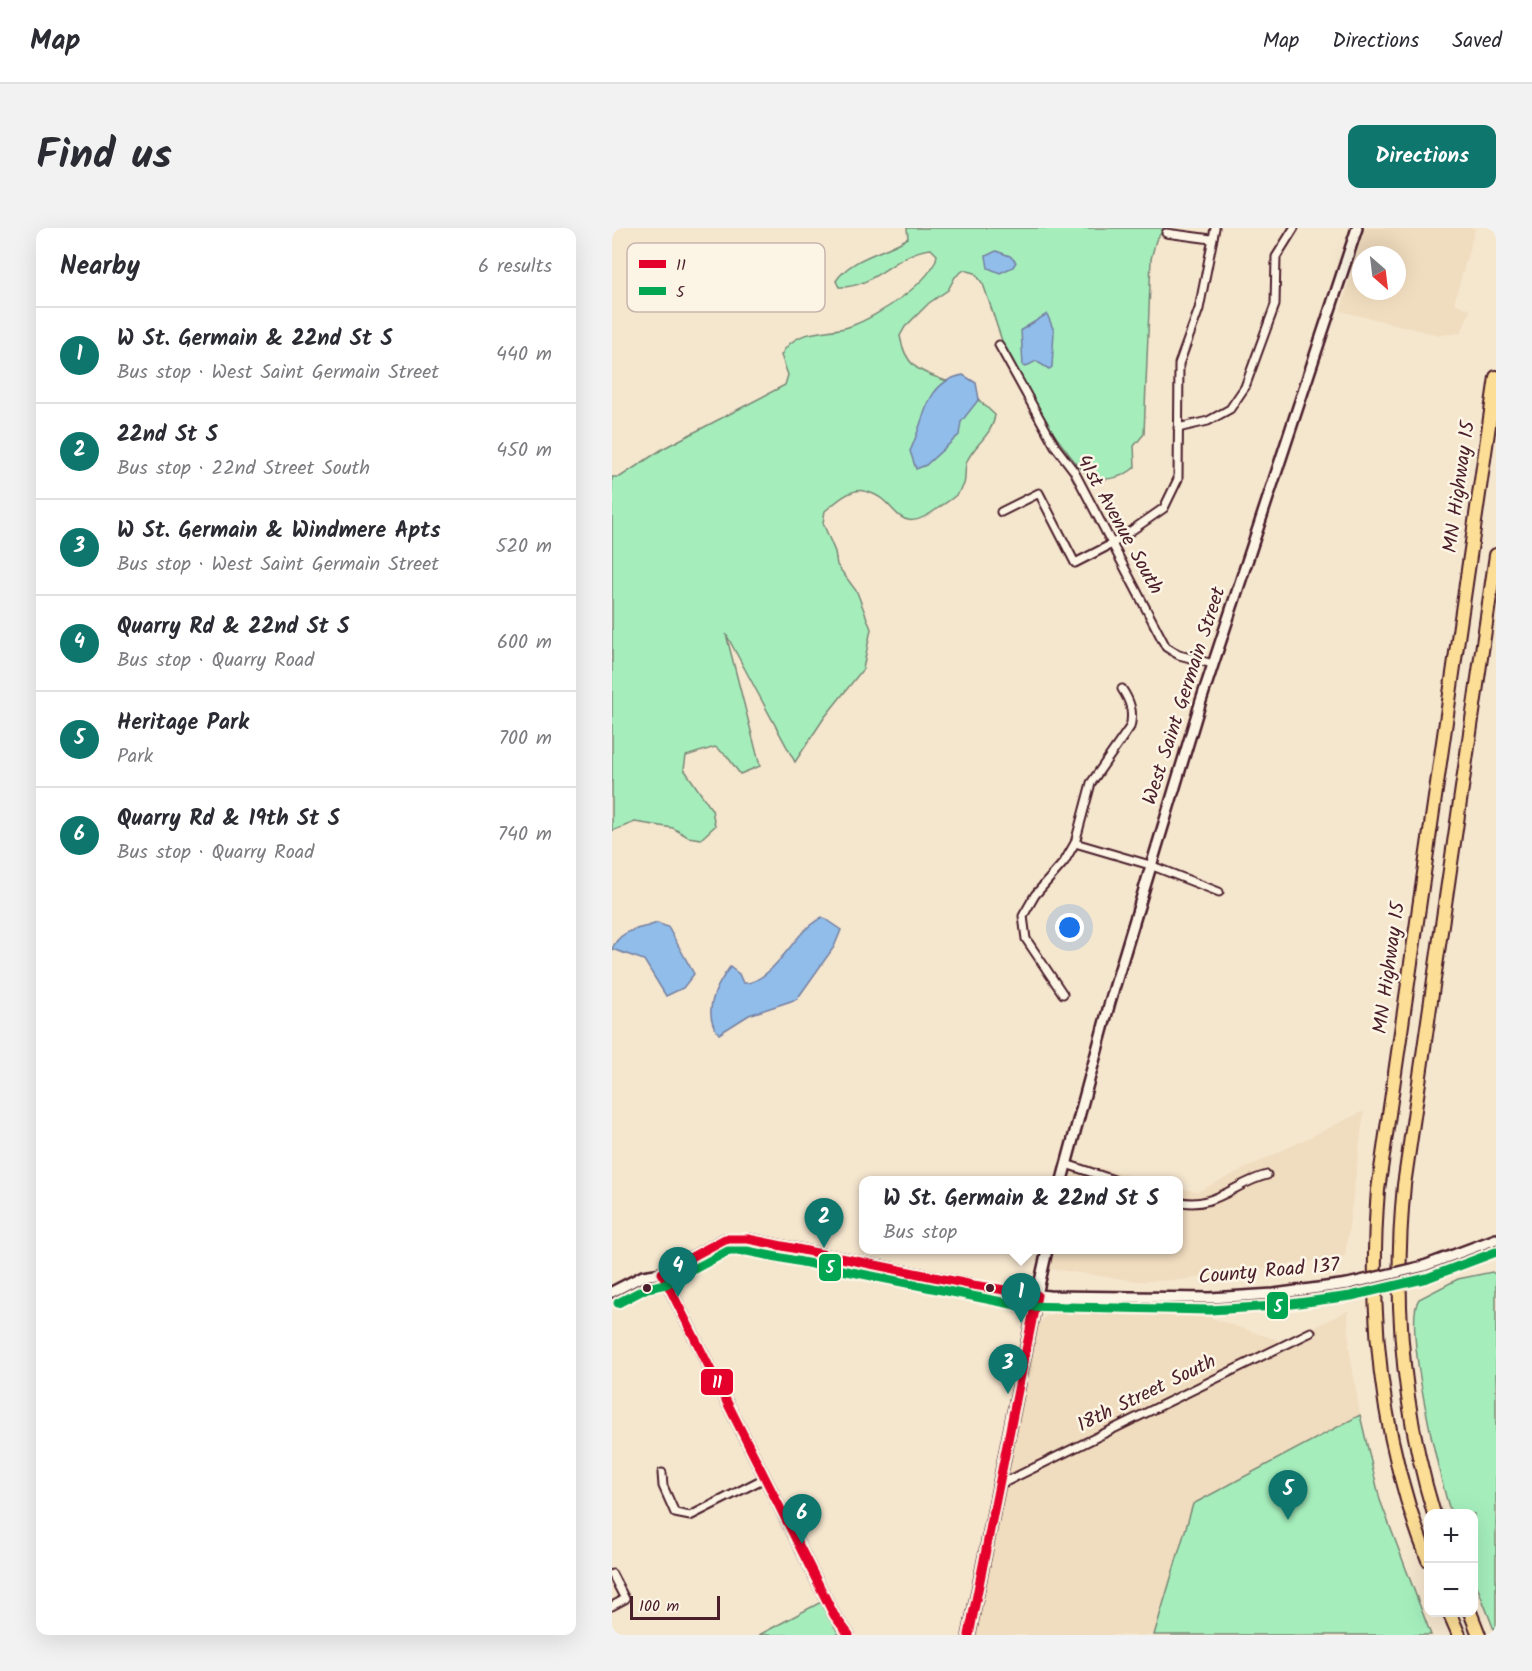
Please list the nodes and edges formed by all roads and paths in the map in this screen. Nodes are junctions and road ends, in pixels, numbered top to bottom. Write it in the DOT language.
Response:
graph roads {
  1 [pos="1215,228"];
  2 [pos="1294,228"];
  3 [pos="1357,228"];
  4 [pos="1166,233"];
  5 [pos="1212,239"];
  6 [pos="999,345"];
  7 [pos="1496,377"];
  8 [pos="1178,428"];
  9 [pos="1001,512"];
  10 [pos="1112,544"];
  11 [pos="1496,555"];
  12 [pos="1213,664"];
  13 [pos="1122,688"];
  14 [pos="1075,843"];
  15 [pos="1150,865"];
  16 [pos="1219,892"];
  17 [pos="1063,994"];
  18 [pos="1066,1164"];
  19 [pos="1267,1175"];
  20 [pos="1063,1176"];
  21 [pos="1102,1176"];
  22 [pos="1183,1202"];
  23 [pos="1496,1239"];
  24 [pos="1046,1254"];
  25 [pos="662,1272"];
  26 [pos="612,1292"];
  27 [pos="1037,1295"];
  28 [pos="1311,1332"];
  29 [pos="662,1473"];
  30 [pos="765,1478"];
  31 [pos="997,1486"];
  32 [pos="1432,1509"];
  33 [pos="1424,1548"];
  34 [pos="612,1574"];
  35 [pos="612,1606"];
  36 [pos="1451,1617"];
  37 [pos="1472,1617"];
  38 [pos="849,1635"];
  39 [pos="969,1635"];
  40 [pos="1459,1635"];
  41 [pos="1479,1635"];
  1 -- 5 [label="street"];
  2 -- 8 [label="street"];
  3 -- 12 [label="street, West Saint Germain Street"];
  4 -- 5 [label="street"];
  5 -- 8 [label="street"];
  6 -- 10 [label="street, 41st Avenue South"];
  7 -- 33 [label="highway, MN Highway 15"];
  8 -- 10 [label="street"];
  9 -- 10 [label="street"];
  10 -- 12 [label="street, 41st Avenue South"];
  11 -- 32 [label="highway"];
  12 -- 15 [label="street, West Saint Germain Street"];
  13 -- 14 [label="street"];
  14 -- 15 [label="street"];
  14 -- 17 [label="street"];
  15 -- 16 [label="street"];
  15 -- 18 [label="street, West Saint Germain Street"];
  18 -- 20 [label="street, West Saint Germain Street"];
  18 -- 21 [label="street"];
  19 -- 22 [label="street"];
  23 -- 27 [label="street, County Road 137, bridge"];
  24 -- 27 [label="street"];
  25 -- 26 [label="street, County Road 137"];
  25 -- 27 [label="street, County Road 137"];
  25 -- 30 [label="street"];
  27 -- 31 [label="main road"];
  28 -- 31 [label="street, 18th Street South"];
  29 -- 30 [label="street"];
  30 -- 38 [label="street"];
  31 -- 39 [label="main road"];
  34 -- 35 [label="street"];
  36 -- 40 [label="highway"];
  37 -- 41 [label="highway"];
}
